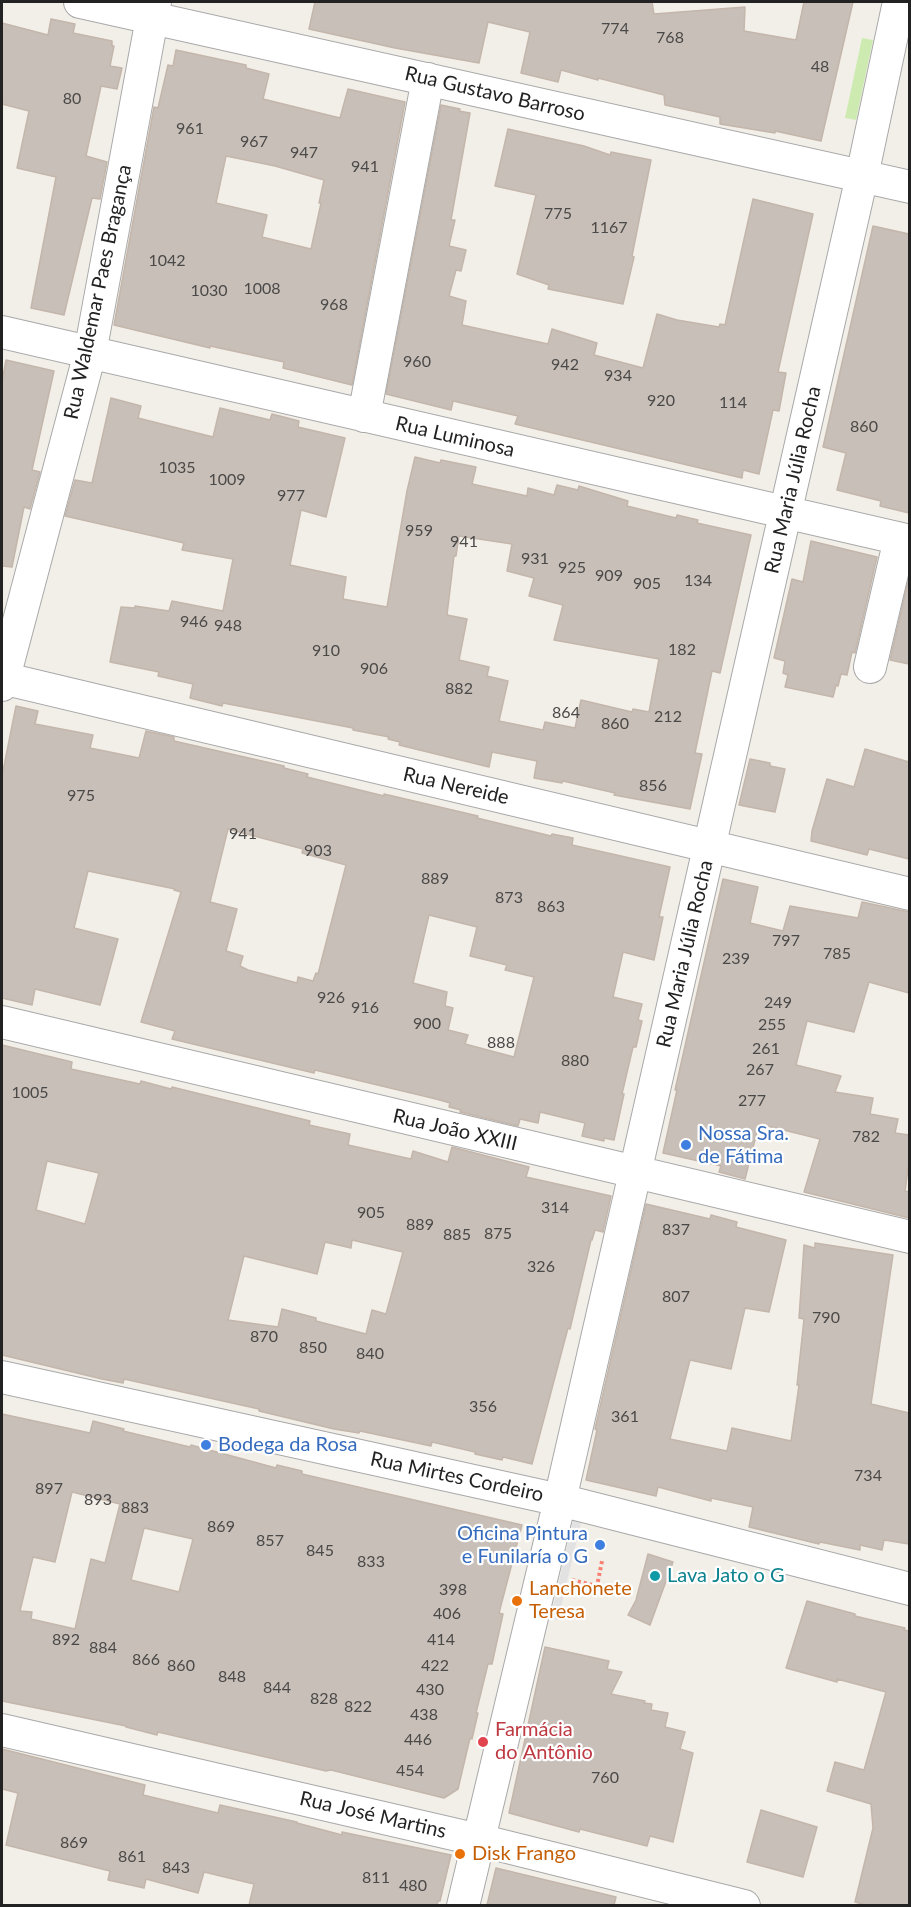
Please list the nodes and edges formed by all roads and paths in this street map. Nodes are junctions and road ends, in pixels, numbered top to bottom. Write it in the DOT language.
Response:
graph roads {
  1 [pos="80,2"];
  2 [pos="899,2"];
  3 [pos="154,10"];
  4 [pos="428,79"];
  5 [pos="862,176"];
  6 [pos="909,187"];
  7 [pos="2,332"];
  8 [pos="90,353"];
  9 [pos="364,416"];
  10 [pos="786,511"];
  11 [pos="905,540"];
  12 [pos="870,667"];
  13 [pos="2,680"];
  14 [pos="710,846"];
  15 [pos="909,894"];
  16 [pos="2,1022"];
  17 [pos="635,1173"];
  18 [pos="909,1237"];
  19 [pos="2,1377"];
  20 [pos="560,1500"];
  21 [pos="602,1561"];
  22 [pos="542,1573"];
  23 [pos="909,1589"];
  24 [pos="2,1730"];
  25 [pos="479,1840"];
  26 [pos="463,1905"];
  27 [pos="744,1905"];
  1 -- 3 [label="street, Rua Gustavo Barroso"];
  2 -- 5 [label="street, Rua Maria Júlia Rocha"];
  3 -- 4 [label="street, Rua Gustavo Barroso"];
  3 -- 8 [label="street, Rua Waldemar Paes Bragança"];
  4 -- 5 [label="street, Rua Gustavo Barroso"];
  4 -- 9 [label="street"];
  5 -- 6 [label="street, Rua Gustavo Barroso"];
  5 -- 10 [label="street, Rua Maria Júlia Rocha"];
  7 -- 8 [label="street, Rua Luminosa"];
  8 -- 9 [label="street, Rua Luminosa"];
  8 -- 13 [label="street, Rua Waldemar Paes Bragança"];
  9 -- 10 [label="street, Rua Luminosa"];
  10 -- 11 [label="street, Rua Luminosa"];
  10 -- 14 [label="street, Rua Maria Júlia Rocha"];
  11 -- 12 [label="street"];
  13 -- 14 [label="street, Rua Nereide"];
  14 -- 15 [label="street, Rua Nereide"];
  14 -- 17 [label="street, Rua Maria Júlia Rocha"];
  16 -- 17 [label="street, Rua João XXIII"];
  17 -- 18 [label="street, Rua João XXIII"];
  17 -- 20 [label="street, Rua Maria Júlia Rocha"];
  19 -- 20 [label="street, Rua Mirtes Cordeiro"];
  20 -- 22 [label="street, Rua Maria Júlia Rocha"];
  20 -- 23 [label="street, Rua Mirtes Cordeiro"];
  21 -- 22 [label="path"];
  22 -- 25 [label="street, Rua Maria Júlia Rocha"];
  24 -- 25 [label="street, Rua José Martins"];
  25 -- 26 [label="street, Rua Maria Júlia Rocha"];
  25 -- 27 [label="street, Rua José Martins"];
}
